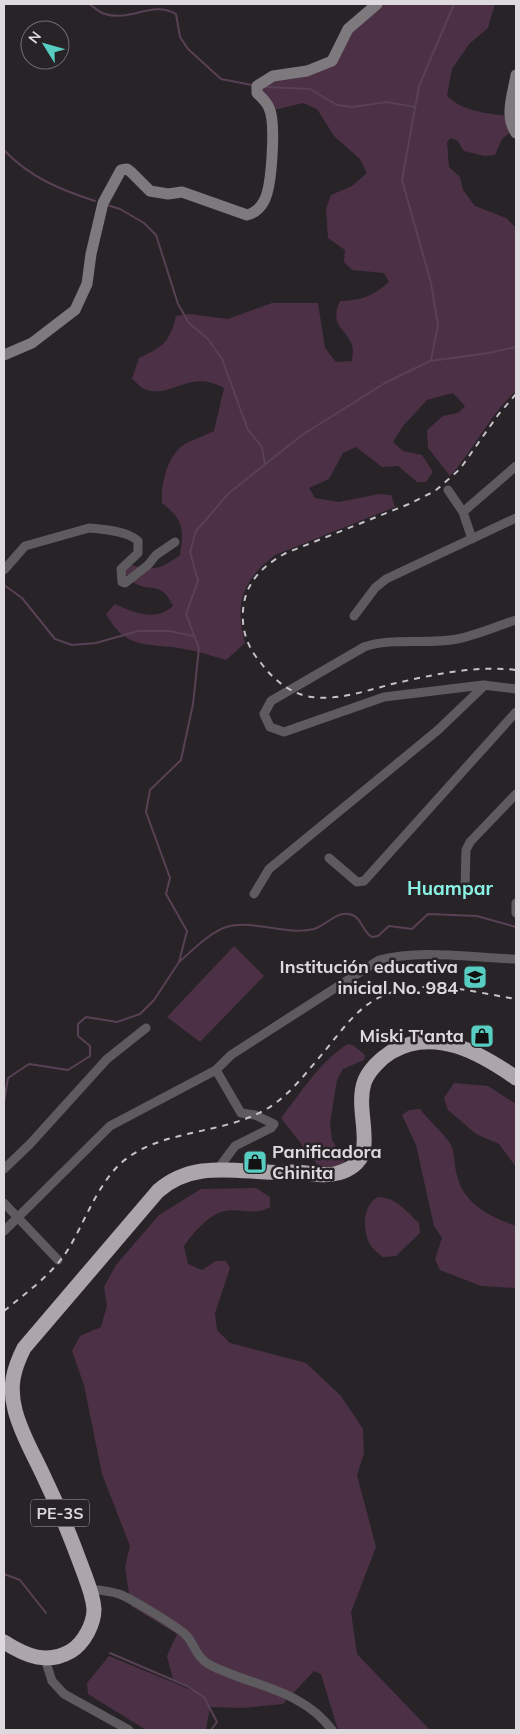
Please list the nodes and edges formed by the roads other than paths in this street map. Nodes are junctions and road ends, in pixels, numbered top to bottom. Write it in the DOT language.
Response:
graph roads {
  1 [pos="377,4"];
  2 [pos="516,75"];
  3 [pos="516,133"];
  4 [pos="4,355"];
  5 [pos="516,466"];
  6 [pos="448,490"];
  7 [pos="463,512"];
  8 [pos="516,518"];
  9 [pos="472,539"];
  10 [pos="175,542"];
  11 [pos="4,570"];
  12 [pos="354,616"];
  13 [pos="516,620"];
  14 [pos="486,685"];
  15 [pos="516,689"];
  16 [pos="516,712"];
  17 [pos="516,794"];
  18 [pos="329,858"];
  19 [pos="465,890"];
  20 [pos="254,894"];
  21 [pos="516,903"];
  22 [pos="516,913"];
  23 [pos="516,959"];
  24 [pos="146,1028"];
  25 [pos="216,1070"];
  26 [pos="516,1078"];
  27 [pos="4,1169"];
  28 [pos="218,1169"];
  29 [pos="4,1203"];
  30 [pos="17,1217"];
  31 [pos="4,1231"];
  32 [pos="58,1260"];
  33 [pos="89,1589"];
  34 [pos="4,1642"];
  35 [pos="45,1659"];
  36 [pos="129,1730"];
  37 [pos="332,1730"];
  1 -- 4 [label="street"];
  2 -- 3 [label="street"];
  5 -- 7 [label="street"];
  6 -- 7 [label="street"];
  7 -- 9 [label="street"];
  8 -- 9 [label="street"];
  9 -- 12 [label="street"];
  10 -- 11 [label="street"];
  13 -- 14 [label="street"];
  14 -- 15 [label="street"];
  14 -- 20 [label="street"];
  16 -- 18 [label="street"];
  17 -- 19 [label="street"];
  21 -- 22 [label="street"];
  23 -- 25 [label="street"];
  24 -- 27 [label="street"];
  25 -- 28 [label="street"];
  25 -- 30 [label="street"];
  26 -- 28 [label="highway, PE-3S"];
  28 -- 33 [label="highway, PE-3S"];
  29 -- 30 [label="street"];
  30 -- 31 [label="street"];
  30 -- 32 [label="street"];
  33 -- 35 [label="highway, PE-3S"];
  33 -- 37 [label="street"];
  34 -- 35 [label="highway"];
  35 -- 36 [label="street"];
}
